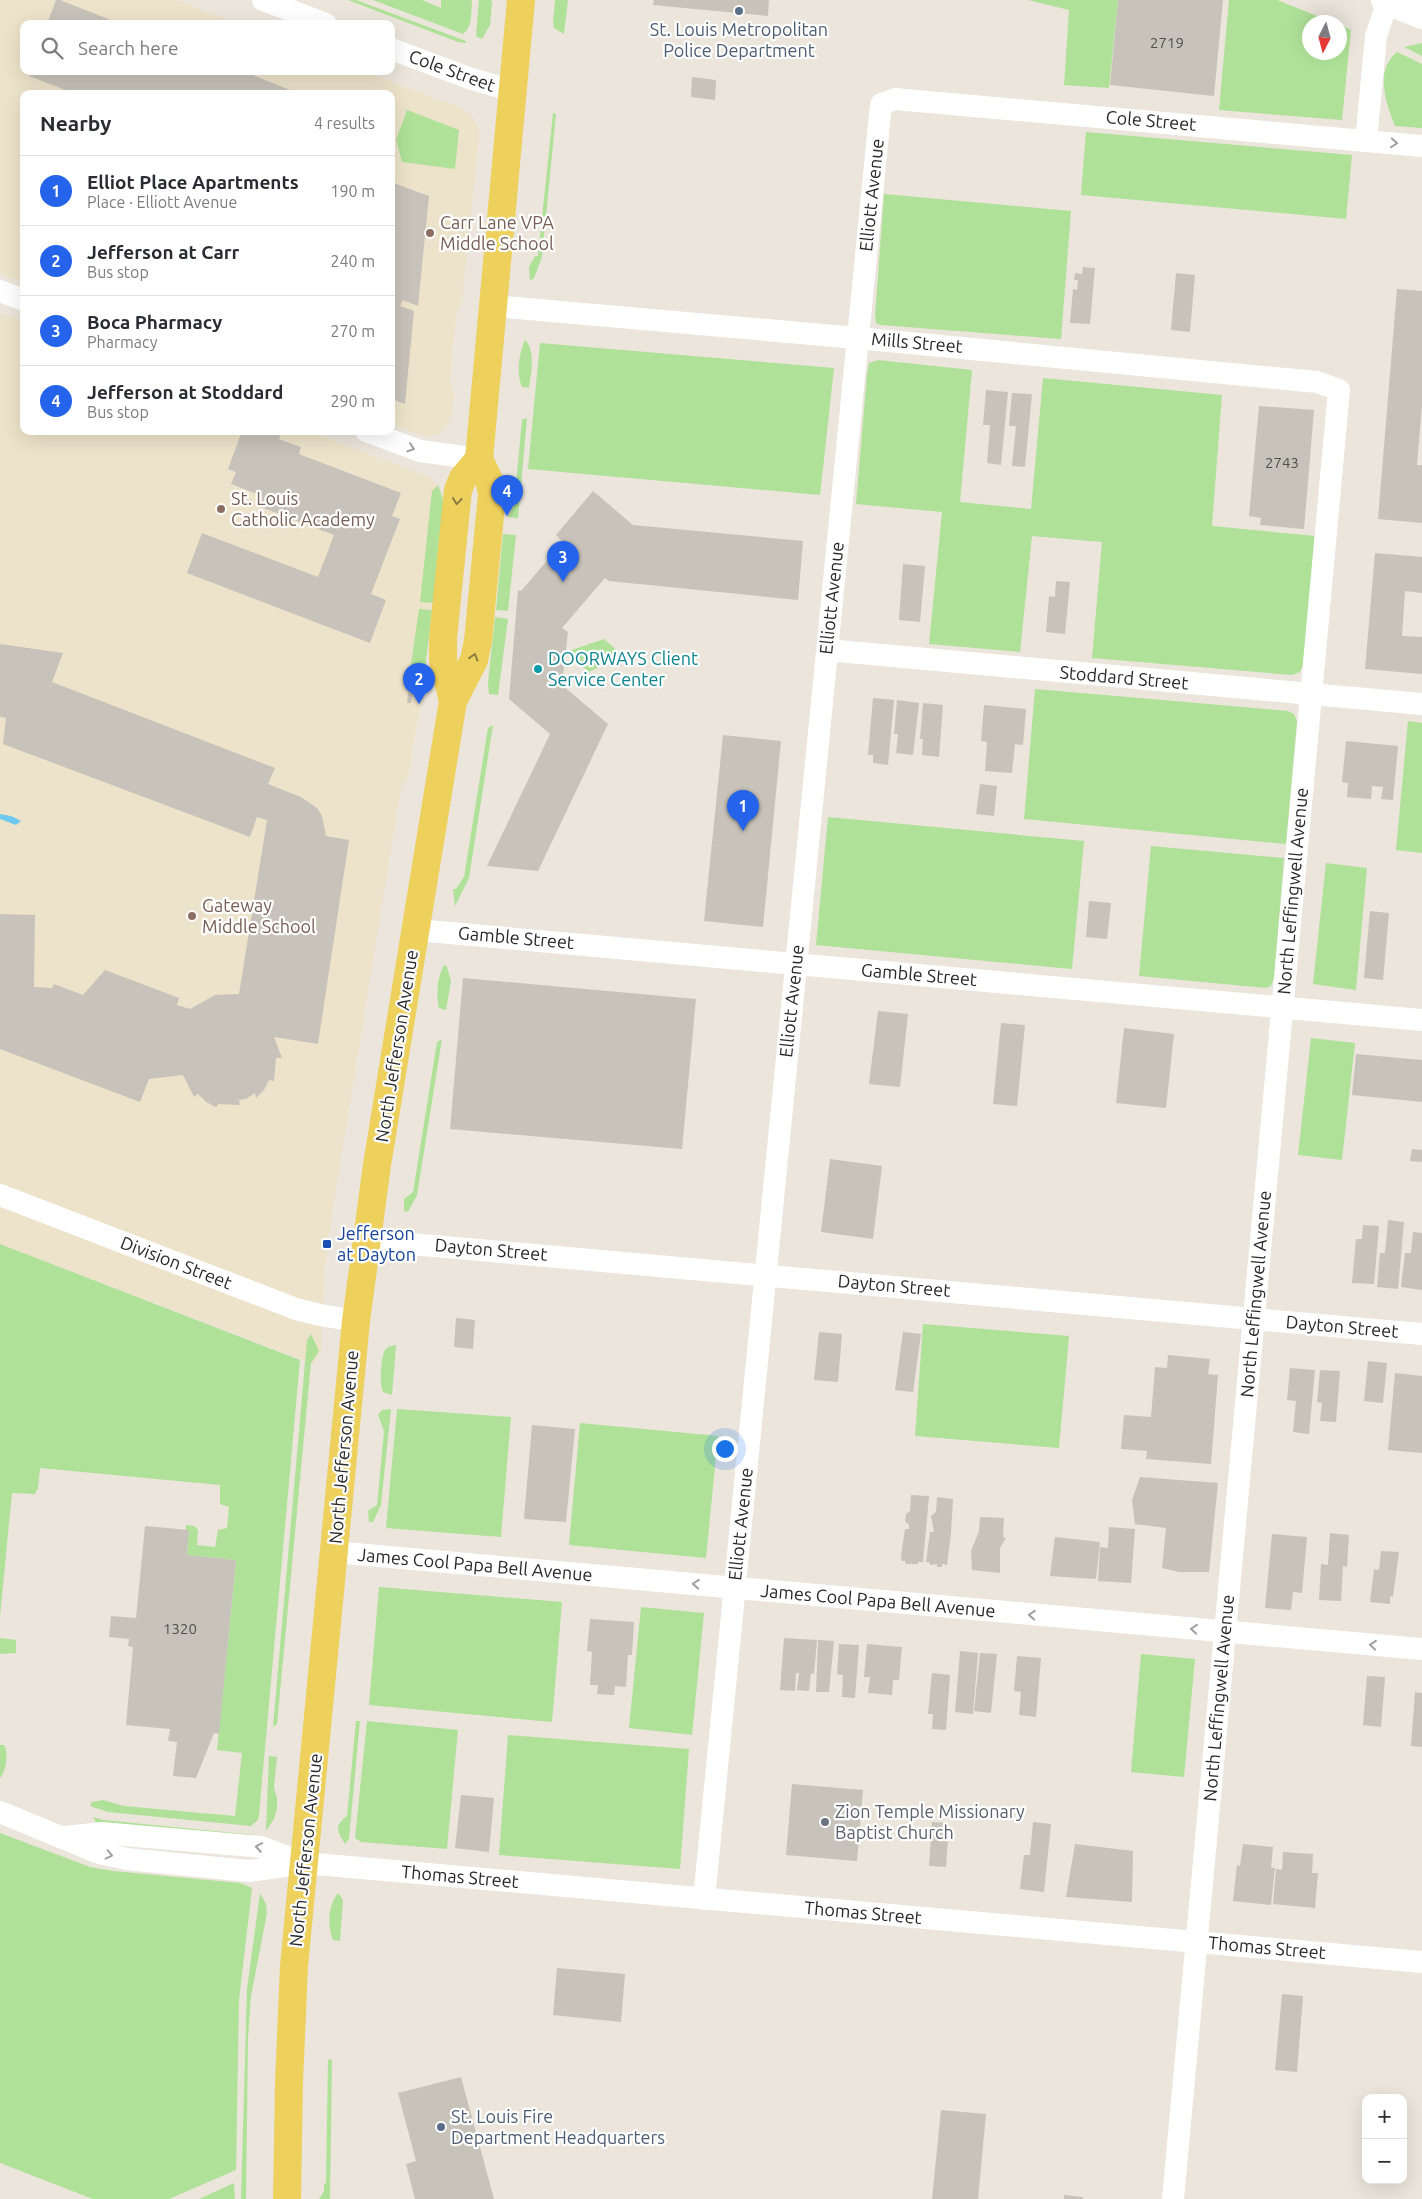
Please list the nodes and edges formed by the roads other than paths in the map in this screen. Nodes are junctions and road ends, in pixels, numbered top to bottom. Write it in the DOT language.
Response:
graph roads {
  1 [pos="263,0"];
  2 [pos="521,0"];
  3 [pos="1386,0"];
  4 [pos="1422,15"];
  5 [pos="316,20"];
  6 [pos="395,50"];
  7 [pos="513,91"];
  8 [pos="881,104"];
  9 [pos="1366,141"];
  10 [pos="1422,146"];
  11 [pos="0,291"];
  12 [pos="20,298"];
  13 [pos="493,306"];
  14 [pos="858,338"];
  15 [pos="1339,390"];
  16 [pos="377,435"];
  17 [pos="479,459"];
  18 [pos="827,650"];
  19 [pos="1311,694"];
  20 [pos="1422,704"];
  21 [pos="416,930"];
  22 [pos="796,964"];
  23 [pos="1282,1007"];
  24 [pos="1422,1020"];
  25 [pos="0,1195"];
  26 [pos="366,1240"];
  27 [pos="766,1275"];
  28 [pos="1253,1318"];
  29 [pos="356,1321"];
  30 [pos="1422,1334"];
  31 [pos="334,1552"];
  32 [pos="735,1588"];
  33 [pos="1225,1632"];
  34 [pos="1422,1649"];
  35 [pos="0,1812"];
  36 [pos="305,1863"];
  37 [pos="704,1899"];
  38 [pos="1196,1942"];
  39 [pos="1422,1962"];
  40 [pos="287,2199"];
  41 [pos="1173,2199"];
  1 -- 5 [label="street"];
  2 -- 7 [label="main road"];
  3 -- 4 [label="main road"];
  3 -- 9 [label="street"];
  6 -- 7 [label="street, Cole Street"];
  7 -- 13 [label="main road"];
  8 -- 9 [label="street, Cole Street"];
  8 -- 14 [label="street, Elliott Avenue"];
  9 -- 10 [label="street, Cole Street, one-way"];
  11 -- 12 [label="street"];
  13 -- 14 [label="street, Mills Street"];
  13 -- 17 [label="main road"];
  14 -- 15 [label="street, Mills Street"];
  14 -- 18 [label="street, Elliott Avenue"];
  15 -- 19 [label="street, North Leffingwell Avenue"];
  16 -- 17 [label="street, one-way"];
  17 -- 21 [label="main road, North Jefferson Avenue"];
  18 -- 19 [label="street, Stoddard Street"];
  18 -- 22 [label="street, Elliott Avenue"];
  19 -- 20 [label="street, Stoddard Street"];
  19 -- 23 [label="street, North Leffingwell Avenue"];
  21 -- 22 [label="street, Gamble Street"];
  21 -- 26 [label="main road, North Jefferson Avenue"];
  22 -- 23 [label="street, Gamble Street"];
  22 -- 27 [label="street, Elliott Avenue"];
  23 -- 24 [label="street, Gamble Street"];
  23 -- 28 [label="street, North Leffingwell Avenue"];
  25 -- 29 [label="street, Division Street"];
  26 -- 27 [label="street, Dayton Street"];
  26 -- 29 [label="main road, North Jefferson Avenue"];
  27 -- 28 [label="street, Dayton Street"];
  27 -- 32 [label="street, Elliott Avenue"];
  28 -- 30 [label="street, Dayton Street"];
  28 -- 33 [label="street, North Leffingwell Avenue"];
  29 -- 31 [label="main road, North Jefferson Avenue"];
  32 -- 31 [label="street, James Cool Papa Bell Avenue, one-way"];
  31 -- 36 [label="main road, North Jefferson Avenue"];
  33 -- 32 [label="street, James Cool Papa Bell Avenue, one-way"];
  32 -- 37 [label="street, Elliott Avenue"];
  34 -- 33 [label="street, James Cool Papa Bell Avenue, one-way"];
  33 -- 38 [label="street, North Leffingwell Avenue"];
  35 -- 36 [label="street, Thomas Street"];
  36 -- 37 [label="street, Thomas Street"];
  36 -- 40 [label="main road, North Jefferson Avenue"];
  37 -- 38 [label="street, Thomas Street"];
  38 -- 39 [label="street, Thomas Street"];
  38 -- 41 [label="street, North Leffingwell Avenue"];
}
